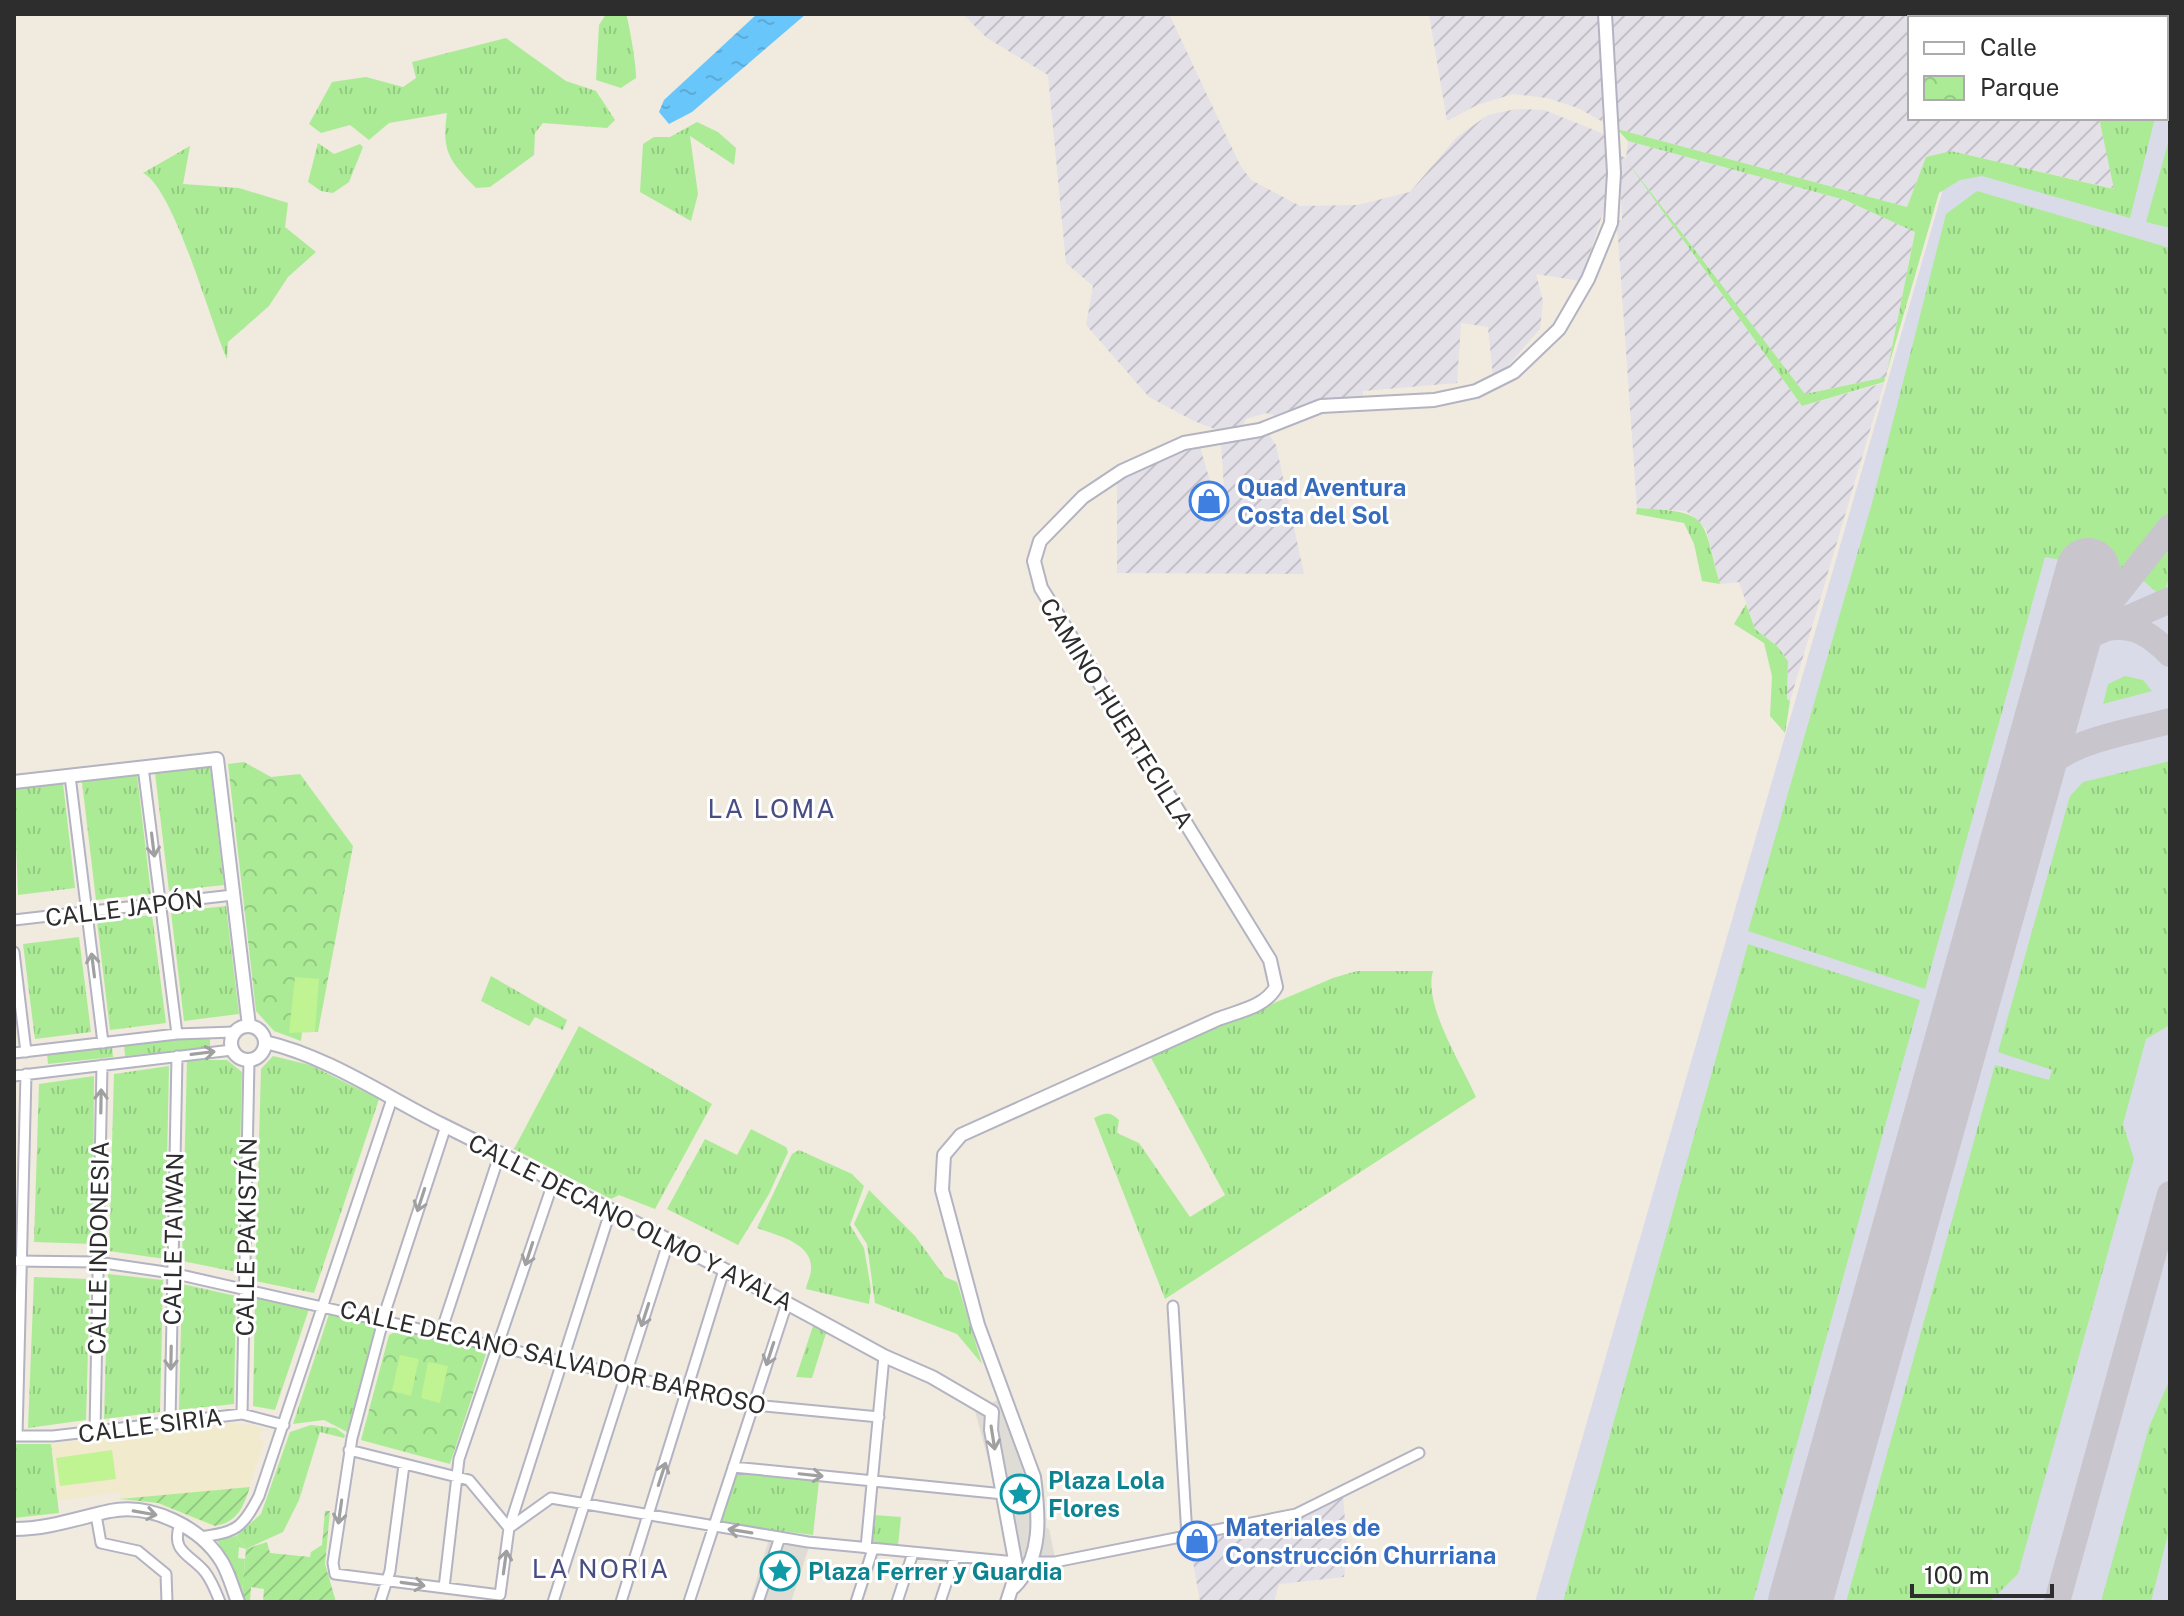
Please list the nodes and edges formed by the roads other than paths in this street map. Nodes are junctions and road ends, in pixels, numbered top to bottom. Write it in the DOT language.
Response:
graph roads {
  1 [pos="1605,14"];
  2 [pos="143,767"];
  3 [pos="70,776"];
  4 [pos="14,782"];
  5 [pos="233,895"];
  6 [pos="160,904"];
  7 [pos="86,912"];
  8 [pos="14,920"];
  9 [pos="14,952"];
  10 [pos="249,1026"];
  11 [pos="234,1032"];
  12 [pos="177,1034"];
  13 [pos="265,1042"];
  14 [pos="103,1043"];
  15 [pos="232,1050"];
  16 [pos="26,1052"];
  17 [pos="14,1053"];
  18 [pos="177,1056"];
  19 [pos="249,1060"];
  20 [pos="102,1065"];
  21 [pos="26,1074"];
  22 [pos="14,1076"];
  23 [pos="392,1099"];
  24 [pos="446,1126"];
  25 [pos="500,1153"];
  26 [pos="554,1180"];
  27 [pos="611,1209"];
  28 [pos="669,1240"];
  29 [pos="18,1261"];
  30 [pos="97,1262"];
  31 [pos="724,1270"];
  32 [pos="172,1273"];
  33 [pos="245,1287"];
  34 [pos="787,1303"];
  35 [pos="324,1305"];
  36 [pos="1173,1306"];
  37 [pos="383,1319"];
  38 [pos="441,1332"];
  39 [pos="499,1345"];
  40 [pos="884,1356"];
  41 [pos="563,1361"];
  42 [pos="625,1375"];
  43 [pos="688,1391"];
  44 [pos="754,1405"];
  45 [pos="1009,1407"];
  46 [pos="992,1412"];
  47 [pos="242,1414"];
  48 [pos="879,1417"];
  49 [pos="170,1422"];
  50 [pos="284,1425"];
  51 [pos="95,1431"];
  52 [pos="16,1436"];
  53 [pos="349,1450"];
  54 [pos="1419,1453"];
  55 [pos="404,1465"];
  56 [pos="733,1467"];
  57 [pos="458,1478"];
  58 [pos="871,1482"];
  59 [pos="1004,1494"];
  60 [pos="584,1504"];
  61 [pos="96,1515"];
  62 [pos="648,1516"];
  63 [pos="180,1524"];
  64 [pos="714,1527"];
  65 [pos="509,1528"];
  66 [pos="14,1529"];
  67 [pos="1187,1536"];
  68 [pos="200,1537"];
  69 [pos="780,1537"];
  70 [pos="869,1549"];
  71 [pos="913,1553"];
  72 [pos="955,1557"];
  73 [pos="1016,1562"];
  74 [pos="1032,1562"];
  75 [pos="388,1581"];
  76 [pos="1014,1587"];
  77 [pos="444,1588"];
  78 [pos="468,1597"];
  79 [pos="167,1602"];
  80 [pos="220,1602"];
  81 [pos="238,1602"];
  82 [pos="380,1602"];
  83 [pos="553,1602"];
  84 [pos="621,1602"];
  85 [pos="689,1602"];
  86 [pos="758,1602"];
  87 [pos="856,1602"];
  88 [pos="897,1602"];
  89 [pos="940,1602"];
  90 [pos="1007,1602"];
  1 -- 45 [label="street, CAMINO HUERTECILLA"];
  2 -- 3 [label="street"];
  2 -- 5 [label="street"];
  2 -- 6 [label="street, one-way"];
  3 -- 4 [label="street"];
  3 -- 7 [label="street"];
  5 -- 6 [label="street, CALLE JAPÓN"];
  5 -- 10 [label="street"];
  6 -- 7 [label="street, CALLE JAPÓN"];
  6 -- 12 [label="street"];
  7 -- 8 [label="street, CALLE JAPÓN"];
  14 -- 7 [label="street, one-way"];
  9 -- 16 [label="street"];
  10 -- 11 [label="street"];
  10 -- 13 [label="street"];
  11 -- 12 [label="street"];
  11 -- 15 [label="street"];
  12 -- 14 [label="street"];
  13 -- 19 [label="street"];
  13 -- 23 [label="street, CALLE DECANO OLMO Y AYALA"];
  14 -- 16 [label="street"];
  18 -- 15 [label="street, one-way"];
  15 -- 19 [label="street"];
  16 -- 17 [label="street"];
  18 -- 20 [label="street"];
  18 -- 32 [label="street, CALLE TAIWAN"];
  19 -- 33 [label="street, CALLE PAKISTÁN"];
  20 -- 21 [label="street"];
  30 -- 20 [label="street, CALLE INDONESIA, one-way"];
  21 -- 22 [label="street"];
  21 -- 29 [label="street"];
  23 -- 24 [label="street, CALLE DECANO OLMO Y AYALA"];
  23 -- 35 [label="street"];
  24 -- 25 [label="street, CALLE DECANO OLMO Y AYALA"];
  24 -- 37 [label="street, one-way"];
  25 -- 26 [label="street, CALLE DECANO OLMO Y AYALA"];
  25 -- 38 [label="street"];
  26 -- 27 [label="street, CALLE DECANO OLMO Y AYALA"];
  26 -- 39 [label="street, one-way"];
  27 -- 28 [label="street, CALLE DECANO OLMO Y AYALA"];
  27 -- 41 [label="street"];
  28 -- 31 [label="street, CALLE DECANO OLMO Y AYALA"];
  28 -- 42 [label="street, one-way"];
  29 -- 30 [label="street, CALLE DECANO SALVADOR BARROSO"];
  29 -- 52 [label="street"];
  30 -- 32 [label="street, CALLE DECANO SALVADOR BARROSO"];
  30 -- 51 [label="street, CALLE INDONESIA"];
  31 -- 34 [label="street, CALLE DECANO OLMO Y AYALA"];
  31 -- 43 [label="street"];
  32 -- 33 [label="street, CALLE DECANO SALVADOR BARROSO"];
  32 -- 49 [label="street, CALLE TAIWAN, one-way"];
  33 -- 35 [label="street, CALLE DECANO SALVADOR BARROSO"];
  33 -- 47 [label="street, CALLE PAKISTÁN"];
  34 -- 40 [label="street, CALLE DECANO OLMO Y AYALA"];
  34 -- 44 [label="street, one-way"];
  35 -- 37 [label="street, CALLE DECANO SALVADOR BARROSO"];
  35 -- 50 [label="street"];
  36 -- 67 [label="street"];
  37 -- 38 [label="street, CALLE DECANO SALVADOR BARROSO"];
  37 -- 53 [label="street"];
  38 -- 39 [label="street, CALLE DECANO SALVADOR BARROSO"];
  39 -- 41 [label="street, CALLE DECANO SALVADOR BARROSO"];
  39 -- 57 [label="street"];
  40 -- 46 [label="street, CALLE DECANO OLMO Y AYALA"];
  40 -- 48 [label="street"];
  41 -- 42 [label="street, CALLE DECANO SALVADOR BARROSO"];
  41 -- 65 [label="street"];
  42 -- 43 [label="street, CALLE DECANO SALVADOR BARROSO"];
  42 -- 60 [label="street"];
  43 -- 44 [label="street, CALLE DECANO SALVADOR BARROSO"];
  62 -- 43 [label="street, one-way"];
  44 -- 48 [label="street, CALLE DECANO SALVADOR BARROSO"];
  44 -- 56 [label="street"];
  45 -- 46 [label="street"];
  45 -- 74 [label="street"];
  46 -- 59 [label="street, one-way"];
  47 -- 49 [label="street, CALLE SIRIA"];
  47 -- 50 [label="street, CALLE SIRIA"];
  48 -- 58 [label="street"];
  49 -- 51 [label="street, CALLE SIRIA"];
  50 -- 68 [label="street"];
  51 -- 52 [label="street, CALLE SIRIA"];
  53 -- 55 [label="street"];
  53 -- 75 [label="street, one-way"];
  54 -- 67 [label="street"];
  55 -- 57 [label="street"];
  55 -- 75 [label="street"];
  56 -- 58 [label="street, one-way"];
  56 -- 64 [label="street"];
  57 -- 65 [label="street"];
  57 -- 77 [label="street"];
  58 -- 59 [label="street"];
  58 -- 70 [label="street"];
  59 -- 73 [label="street"];
  60 -- 62 [label="street"];
  60 -- 65 [label="street"];
  60 -- 83 [label="street"];
  61 -- 63 [label="street, one-way"];
  61 -- 66 [label="street"];
  61 -- 79 [label="street"];
  62 -- 64 [label="street"];
  62 -- 84 [label="street"];
  63 -- 68 [label="street"];
  63 -- 80 [label="street"];
  69 -- 64 [label="street, one-way"];
  64 -- 85 [label="street"];
  78 -- 65 [label="street, one-way"];
  67 -- 74 [label="street"];
  68 -- 81 [label="street"];
  69 -- 70 [label="street"];
  69 -- 86 [label="street"];
  70 -- 71 [label="street"];
  70 -- 87 [label="street"];
  71 -- 72 [label="street"];
  71 -- 88 [label="street"];
  72 -- 73 [label="street"];
  72 -- 89 [label="street"];
  73 -- 76 [label="street"];
  74 -- 76 [label="street"];
  75 -- 77 [label="street, one-way"];
  75 -- 82 [label="street"];
  76 -- 90 [label="street"];
  77 -- 78 [label="street"];
}
